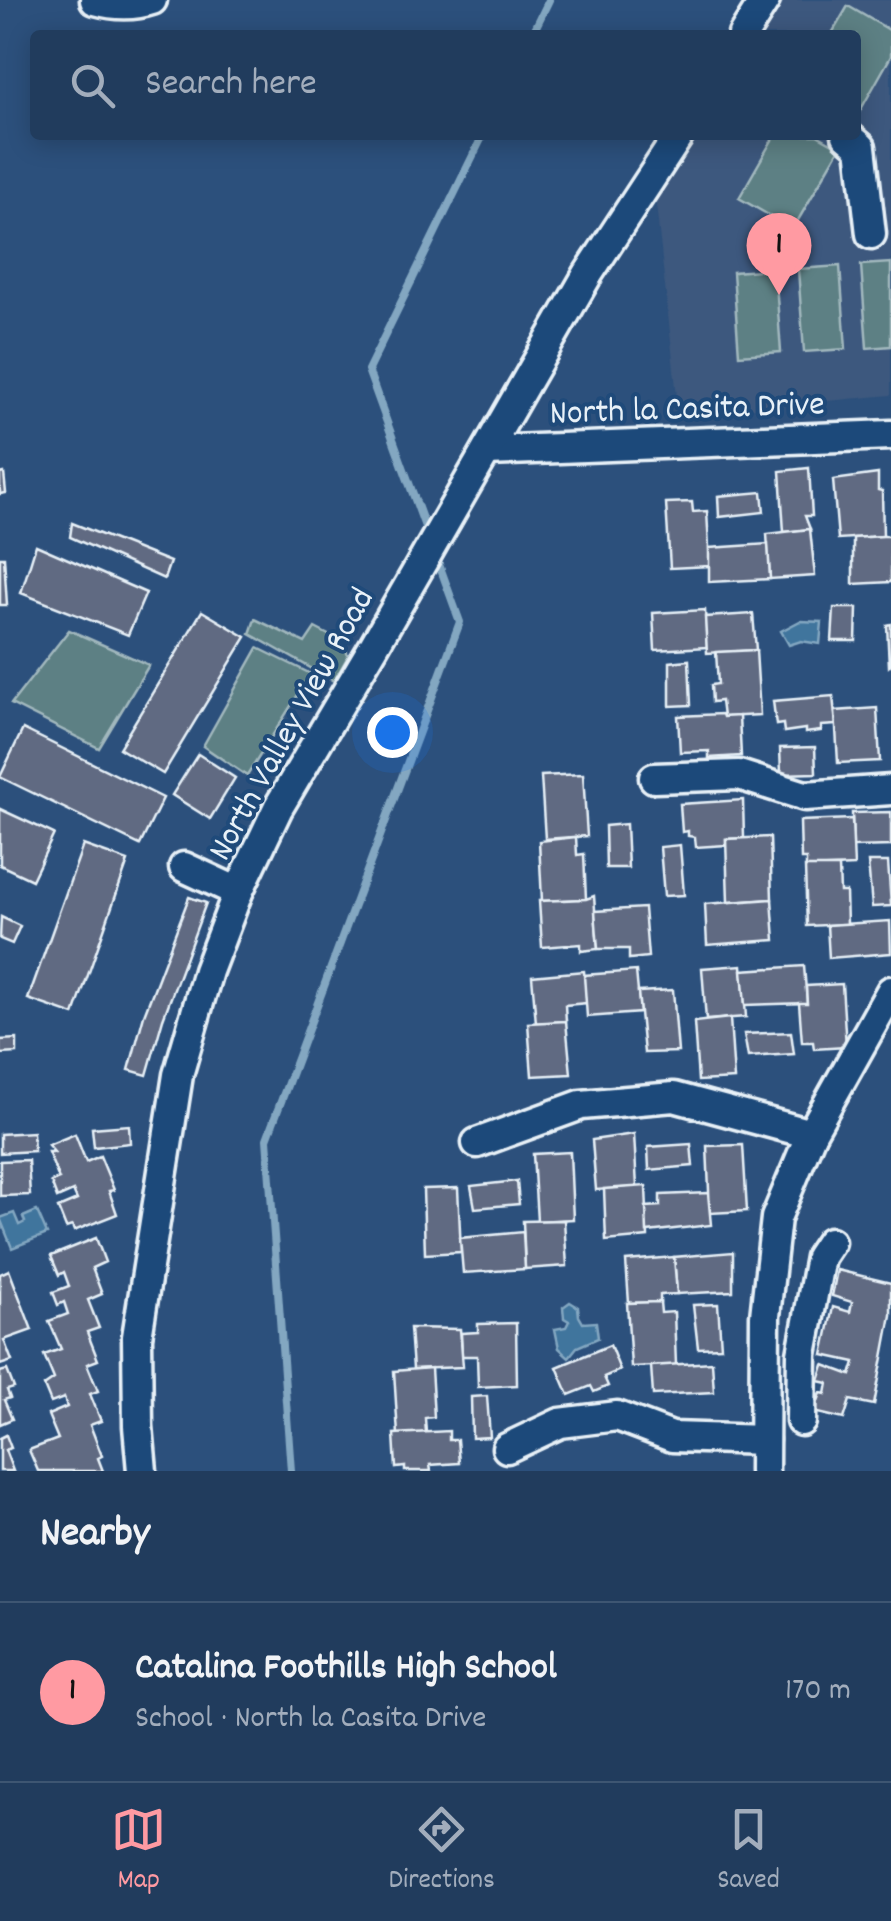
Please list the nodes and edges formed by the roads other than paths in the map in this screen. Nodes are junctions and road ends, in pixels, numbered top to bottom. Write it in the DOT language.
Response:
graph roads {
  1 [pos="95,0"];
  2 [pos="152,0"];
  3 [pos="765,0"];
  4 [pos="747,30"];
  5 [pos="676,140"];
  6 [pos="852,140"];
  7 [pos="871,234"];
  8 [pos="891,436"];
  9 [pos="486,451"];
  10 [pos="654,778"];
  11 [pos="891,790"];
  12 [pos="184,868"];
  13 [pos="238,892"];
  14 [pos="891,991"];
  15 [pos="811,1134"];
  16 [pos="478,1143"];
  17 [pos="830,1242"];
  18 [pos="801,1421"];
  19 [pos="764,1440"];
  20 [pos="507,1448"];
  21 [pos="142,1471"];
  22 [pos="764,1471"];
  1 -- 2 [label="street"];
  3 -- 4 [label="street"];
  5 -- 9 [label="street, North Valley View Road"];
  6 -- 7 [label="street"];
  8 -- 9 [label="street, North la Casita Drive"];
  9 -- 13 [label="street, North Valley View Road"];
  10 -- 11 [label="street"];
  12 -- 13 [label="street"];
  13 -- 21 [label="street, North Valley View Road"];
  14 -- 15 [label="street"];
  15 -- 16 [label="street"];
  15 -- 19 [label="street"];
  17 -- 18 [label="street"];
  19 -- 20 [label="street"];
  19 -- 22 [label="street"];
}
